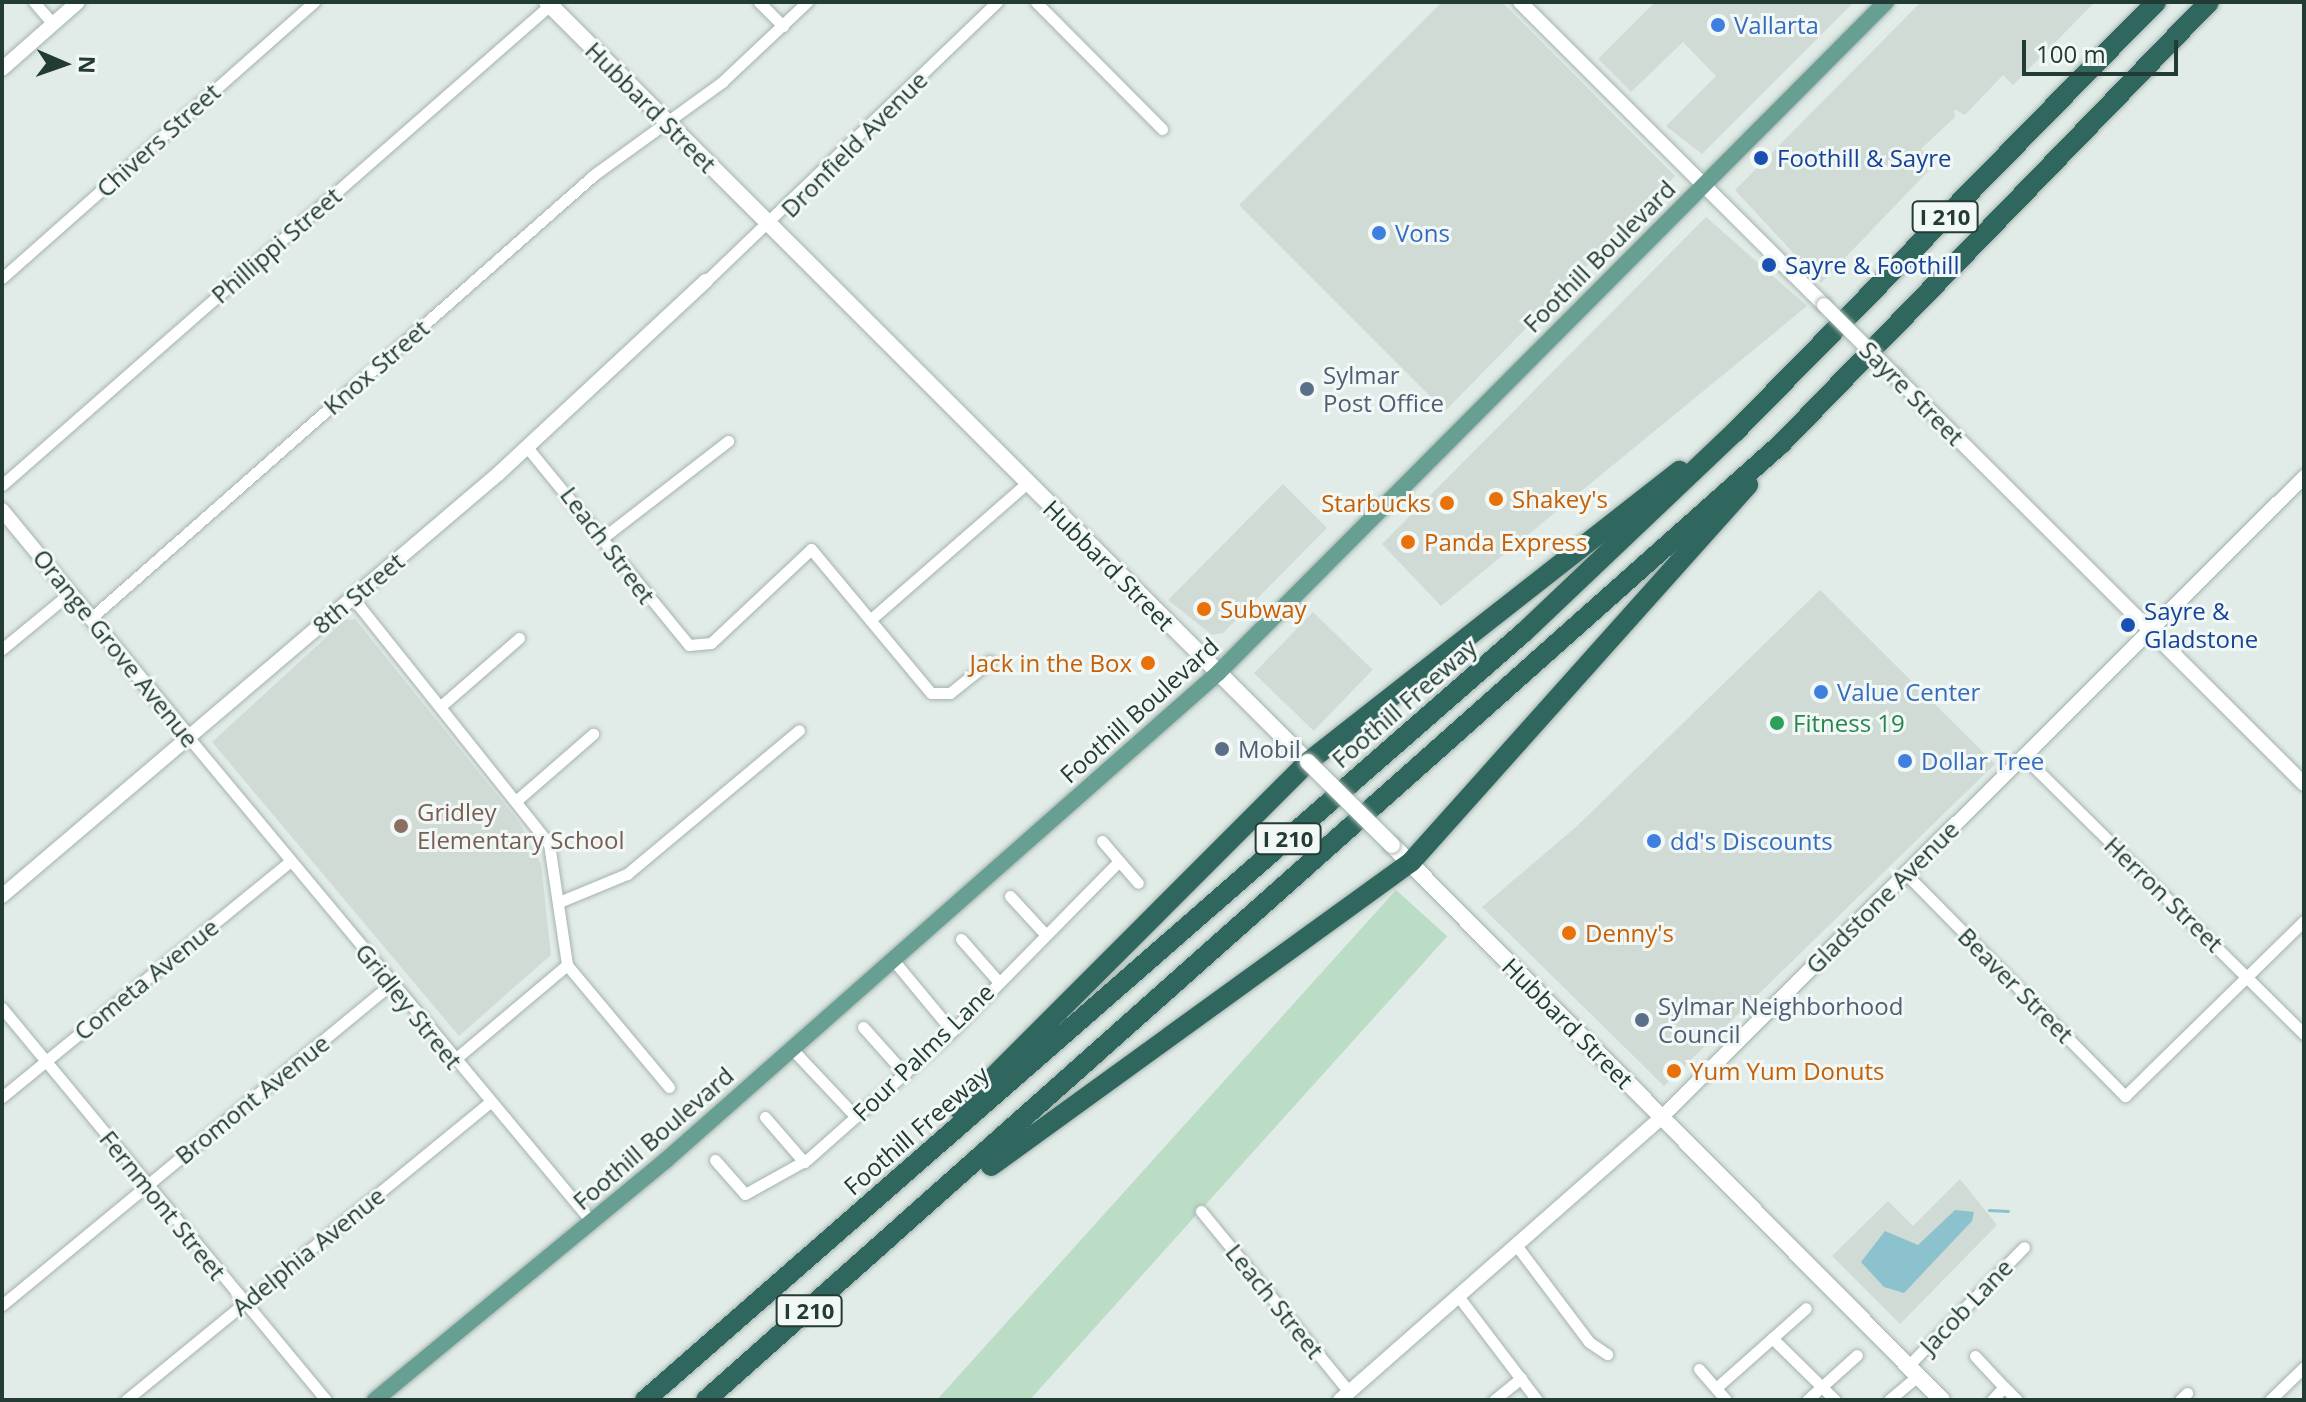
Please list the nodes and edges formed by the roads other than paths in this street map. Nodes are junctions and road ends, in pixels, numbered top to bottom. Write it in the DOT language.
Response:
graph roads {
  1 [pos="34,2"];
  2 [pos="78,2"];
  3 [pos="314,2"];
  4 [pos="759,2"];
  5 [pos="807,2"];
  6 [pos="997,2"];
  7 [pos="1036,2"];
  8 [pos="1520,2"];
  9 [pos="1886,2"];
  10 [pos="2156,2"];
  11 [pos="2209,2"];
  12 [pos="548,4"];
  13 [pos="53,24"];
  14 [pos="783,26"];
  15 [pos="2,69"];
  16 [pos="663,119"];
  17 [pos="1162,129"];
  18 [pos="1706,183"];
  19 [pos="771,225"];
  20 [pos="2,278"];
  21 [pos="706,281"];
  22 [pos="1735,432"];
  23 [pos="728,441"];
  24 [pos="1781,444"];
  25 [pos="526,446"];
  26 [pos="2304,477"];
  27 [pos="1027,483"];
  28 [pos="2,485"];
  29 [pos="3,512"];
  30 [pos="600,540"];
  31 [pos="70,593"];
  32 [pos="352,597"];
  33 [pos="91,618"];
  34 [pos="870,620"];
  35 [pos="2150,633"];
  36 [pos="519,638"];
  37 [pos="2,649"];
  38 [pos="990,661"];
  39 [pos="1218,673"];
  40 [pos="442,705"];
  41 [pos="799,730"];
  42 [pos="593,734"];
  43 [pos="189,738"];
  44 [pos="2022,755"];
  45 [pos="1308,762"];
  46 [pos="2304,784"];
  47 [pos="229,787"];
  48 [pos="517,800"];
  49 [pos="1102,841"];
  50 [pos="290,861"];
  51 [pos="1119,861"];
  52 [pos="1411,862"];
  53 [pos="1906,874"];
  54 [pos="1138,883"];
  55 [pos="2,896"];
  56 [pos="1010,896"];
  57 [pos="559,902"];
  58 [pos="2304,921"];
  59 [pos="1045,934"];
  60 [pos="961,939"];
  61 [pos="894,961"];
  62 [pos="567,965"];
  63 [pos="2249,976"];
  64 [pos="997,980"];
  65 [pos="391,984"];
  66 [pos="2,1008"];
  67 [pos="863,1027"];
  68 [pos="952,1031"];
  69 [pos="2304,1034"];
  70 [pos="792,1049"];
  71 [pos="454,1060"];
  72 [pos="45,1061"];
  73 [pos="905,1074"];
  74 [pos="669,1087"];
  75 [pos="2,1097"];
  76 [pos="490,1102"];
  77 [pos="765,1117"];
  78 [pos="856,1117"];
  79 [pos="1662,1117"];
  80 [pos="715,1160"];
  81 [pos="804,1162"];
  82 [pos="147,1186"];
  83 [pos="1201,1211"];
  84 [pos="913,1221"];
  85 [pos="592,1222"];
  86 [pos="832,1238"];
  87 [pos="1516,1245"];
  88 [pos="2024,1247"];
  89 [pos="1458,1296"];
  90 [pos="244,1304"];
  91 [pos="2,1305"];
  92 [pos="1806,1308"];
  93 [pos="1772,1338"];
  94 [pos="1607,1354"];
  95 [pos="1857,1355"];
  96 [pos="1975,1356"];
  97 [pos="2304,1367"];
  98 [pos="1699,1369"];
  99 [pos="1913,1371"];
  100 [pos="1521,1378"];
  101 [pos="1821,1387"];
  102 [pos="2004,1387"];
  103 [pos="1716,1388"];
  104 [pos="1345,1396"];
  105 [pos="126,1400"];
  106 [pos="326,1400"];
  107 [pos="375,1400"];
  108 [pos="645,1400"];
  109 [pos="706,1400"];
  110 [pos="1494,1400"];
  111 [pos="1537,1400"];
  112 [pos="1726,1400"];
  113 [pos="1807,1400"];
  114 [pos="1835,1400"];
  115 [pos="1889,1400"];
  116 [pos="1942,1400"];
  117 [pos="1992,1400"];
  118 [pos="2017,1400"];
  119 [pos="2270,1400"];
  1 -- 13 [label="street"];
  2 -- 13 [label="street"];
  3 -- 20 [label="street, Chivers Street"];
  4 -- 14 [label="street"];
  5 -- 14 [label="street, Knox Street"];
  6 -- 19 [label="street, Dronfield Avenue"];
  7 -- 17 [label="street"];
  8 -- 18 [label="street, Sayre Street"];
  9 -- 18 [label="main road, Foothill Boulevard"];
  10 -- 22 [label="highway, Foothill Freeway / I 210"];
  11 -- 24 [label="highway, I 210"];
  12 -- 16 [label="main road, Hubbard Street"];
  12 -- 28 [label="street, Phillippi Street"];
  13 -- 15 [label="street"];
  14 -- 16 [label="street, Knox Street"];
  16 -- 19 [label="main road, Hubbard Street"];
  16 -- 33 [label="street, Knox Street"];
  18 -- 35 [label="street, Sayre Street, bridge"];
  18 -- 39 [label="main road, Foothill Boulevard"];
  19 -- 21 [label="street, Dronfield Avenue"];
  19 -- 27 [label="main road, Hubbard Street"];
  21 -- 25 [label="street, 8th Street"];
  22 -- 45 [label="highway"];
  22 -- 86 [label="highway, Foothill Freeway / I 210"];
  23 -- 30 [label="street"];
  24 -- 52 [label="highway"];
  24 -- 84 [label="highway, I 210"];
  25 -- 30 [label="street, Leach Street"];
  25 -- 32 [label="street, 8th Street"];
  26 -- 35 [label="street, Gladstone Avenue"];
  27 -- 34 [label="street"];
  27 -- 39 [label="main road, Hubbard Street"];
  29 -- 31 [label="street, Orange Grove Avenue"];
  30 -- 34 [label="street, Leach Street"];
  31 -- 33 [label="street, Orange Grove Avenue"];
  31 -- 37 [label="street"];
  32 -- 40 [label="street"];
  32 -- 43 [label="street, 8th Street"];
  33 -- 43 [label="street, Orange Grove Avenue"];
  34 -- 38 [label="street"];
  35 -- 44 [label="street, Gladstone Avenue"];
  35 -- 46 [label="street, Sayre Street"];
  36 -- 40 [label="street"];
  39 -- 45 [label="main road, Hubbard Street"];
  39 -- 61 [label="main road, Foothill Boulevard"];
  40 -- 48 [label="street"];
  41 -- 57 [label="street"];
  42 -- 48 [label="street"];
  43 -- 47 [label="street, Orange Grove Avenue"];
  43 -- 55 [label="street, 8th Street"];
  44 -- 53 [label="street, Gladstone Avenue"];
  44 -- 63 [label="street, Herron Street"];
  45 -- 52 [label="main road, Hubbard Street, bridge"];
  45 -- 86 [label="highway"];
  47 -- 50 [label="street, Gridley Street"];
  48 -- 57 [label="street"];
  49 -- 51 [label="street"];
  50 -- 65 [label="street, Gridley Street"];
  50 -- 72 [label="street, Cometa Avenue"];
  51 -- 54 [label="street"];
  51 -- 59 [label="street, Four Palms Lane"];
  52 -- 79 [label="main road, Hubbard Street"];
  52 -- 84 [label="highway"];
  53 -- 63 [label="street, Beaver Street"];
  53 -- 79 [label="street, Gladstone Avenue"];
  56 -- 59 [label="street"];
  57 -- 62 [label="street"];
  58 -- 63 [label="street"];
  59 -- 64 [label="street, Four Palms Lane"];
  60 -- 64 [label="street"];
  61 -- 68 [label="street"];
  61 -- 70 [label="main road, Foothill Boulevard"];
  62 -- 71 [label="street"];
  62 -- 74 [label="street"];
  63 -- 69 [label="street, Herron Street"];
  64 -- 68 [label="street, Four Palms Lane"];
  65 -- 71 [label="street, Gridley Street"];
  65 -- 82 [label="street, Bromont Avenue"];
  66 -- 72 [label="street, Fernmont Street"];
  67 -- 73 [label="street"];
  68 -- 73 [label="street, Four Palms Lane"];
  70 -- 78 [label="street"];
  70 -- 85 [label="main road, Foothill Boulevard"];
  71 -- 76 [label="street, Gridley Street"];
  72 -- 75 [label="street, Cometa Avenue"];
  72 -- 82 [label="street, Fernmont Street"];
  73 -- 78 [label="street, Four Palms Lane"];
  76 -- 85 [label="street, Gridley Street"];
  76 -- 90 [label="street, Adelphia Avenue"];
  77 -- 81 [label="street"];
  78 -- 81 [label="street, Four Palms Lane"];
  79 -- 87 [label="street, Gladstone Avenue"];
  79 -- 99 [label="main road, Hubbard Street"];
  80 -- 81 [label="street, Four Palms Lane"];
  82 -- 90 [label="street, Fernmont Street"];
  82 -- 91 [label="street, Bromont Avenue"];
  83 -- 104 [label="street, Leach Street"];
  84 -- 109 [label="highway, I 210"];
  85 -- 107 [label="main road, Foothill Boulevard"];
  86 -- 108 [label="highway, Foothill Freeway / I 210"];
  87 -- 89 [label="street, Gladstone Avenue"];
  87 -- 94 [label="street"];
  88 -- 99 [label="street, Jacob Lane"];
  89 -- 100 [label="street"];
  89 -- 104 [label="street, Gladstone Avenue"];
  90 -- 105 [label="street, Adelphia Avenue"];
  90 -- 106 [label="street, Fernmont Street"];
  92 -- 93 [label="street"];
  93 -- 101 [label="street"];
  93 -- 103 [label="street"];
  95 -- 101 [label="street"];
  96 -- 102 [label="street"];
  97 -- 119 [label="street"];
  98 -- 103 [label="street"];
  99 -- 115 [label="street, Jacob Lane"];
  99 -- 116 [label="main road, Hubbard Street"];
  100 -- 110 [label="street"];
  100 -- 111 [label="street"];
  101 -- 113 [label="street"];
  101 -- 114 [label="street"];
  102 -- 117 [label="street"];
  102 -- 118 [label="street"];
  103 -- 112 [label="street"];
}
